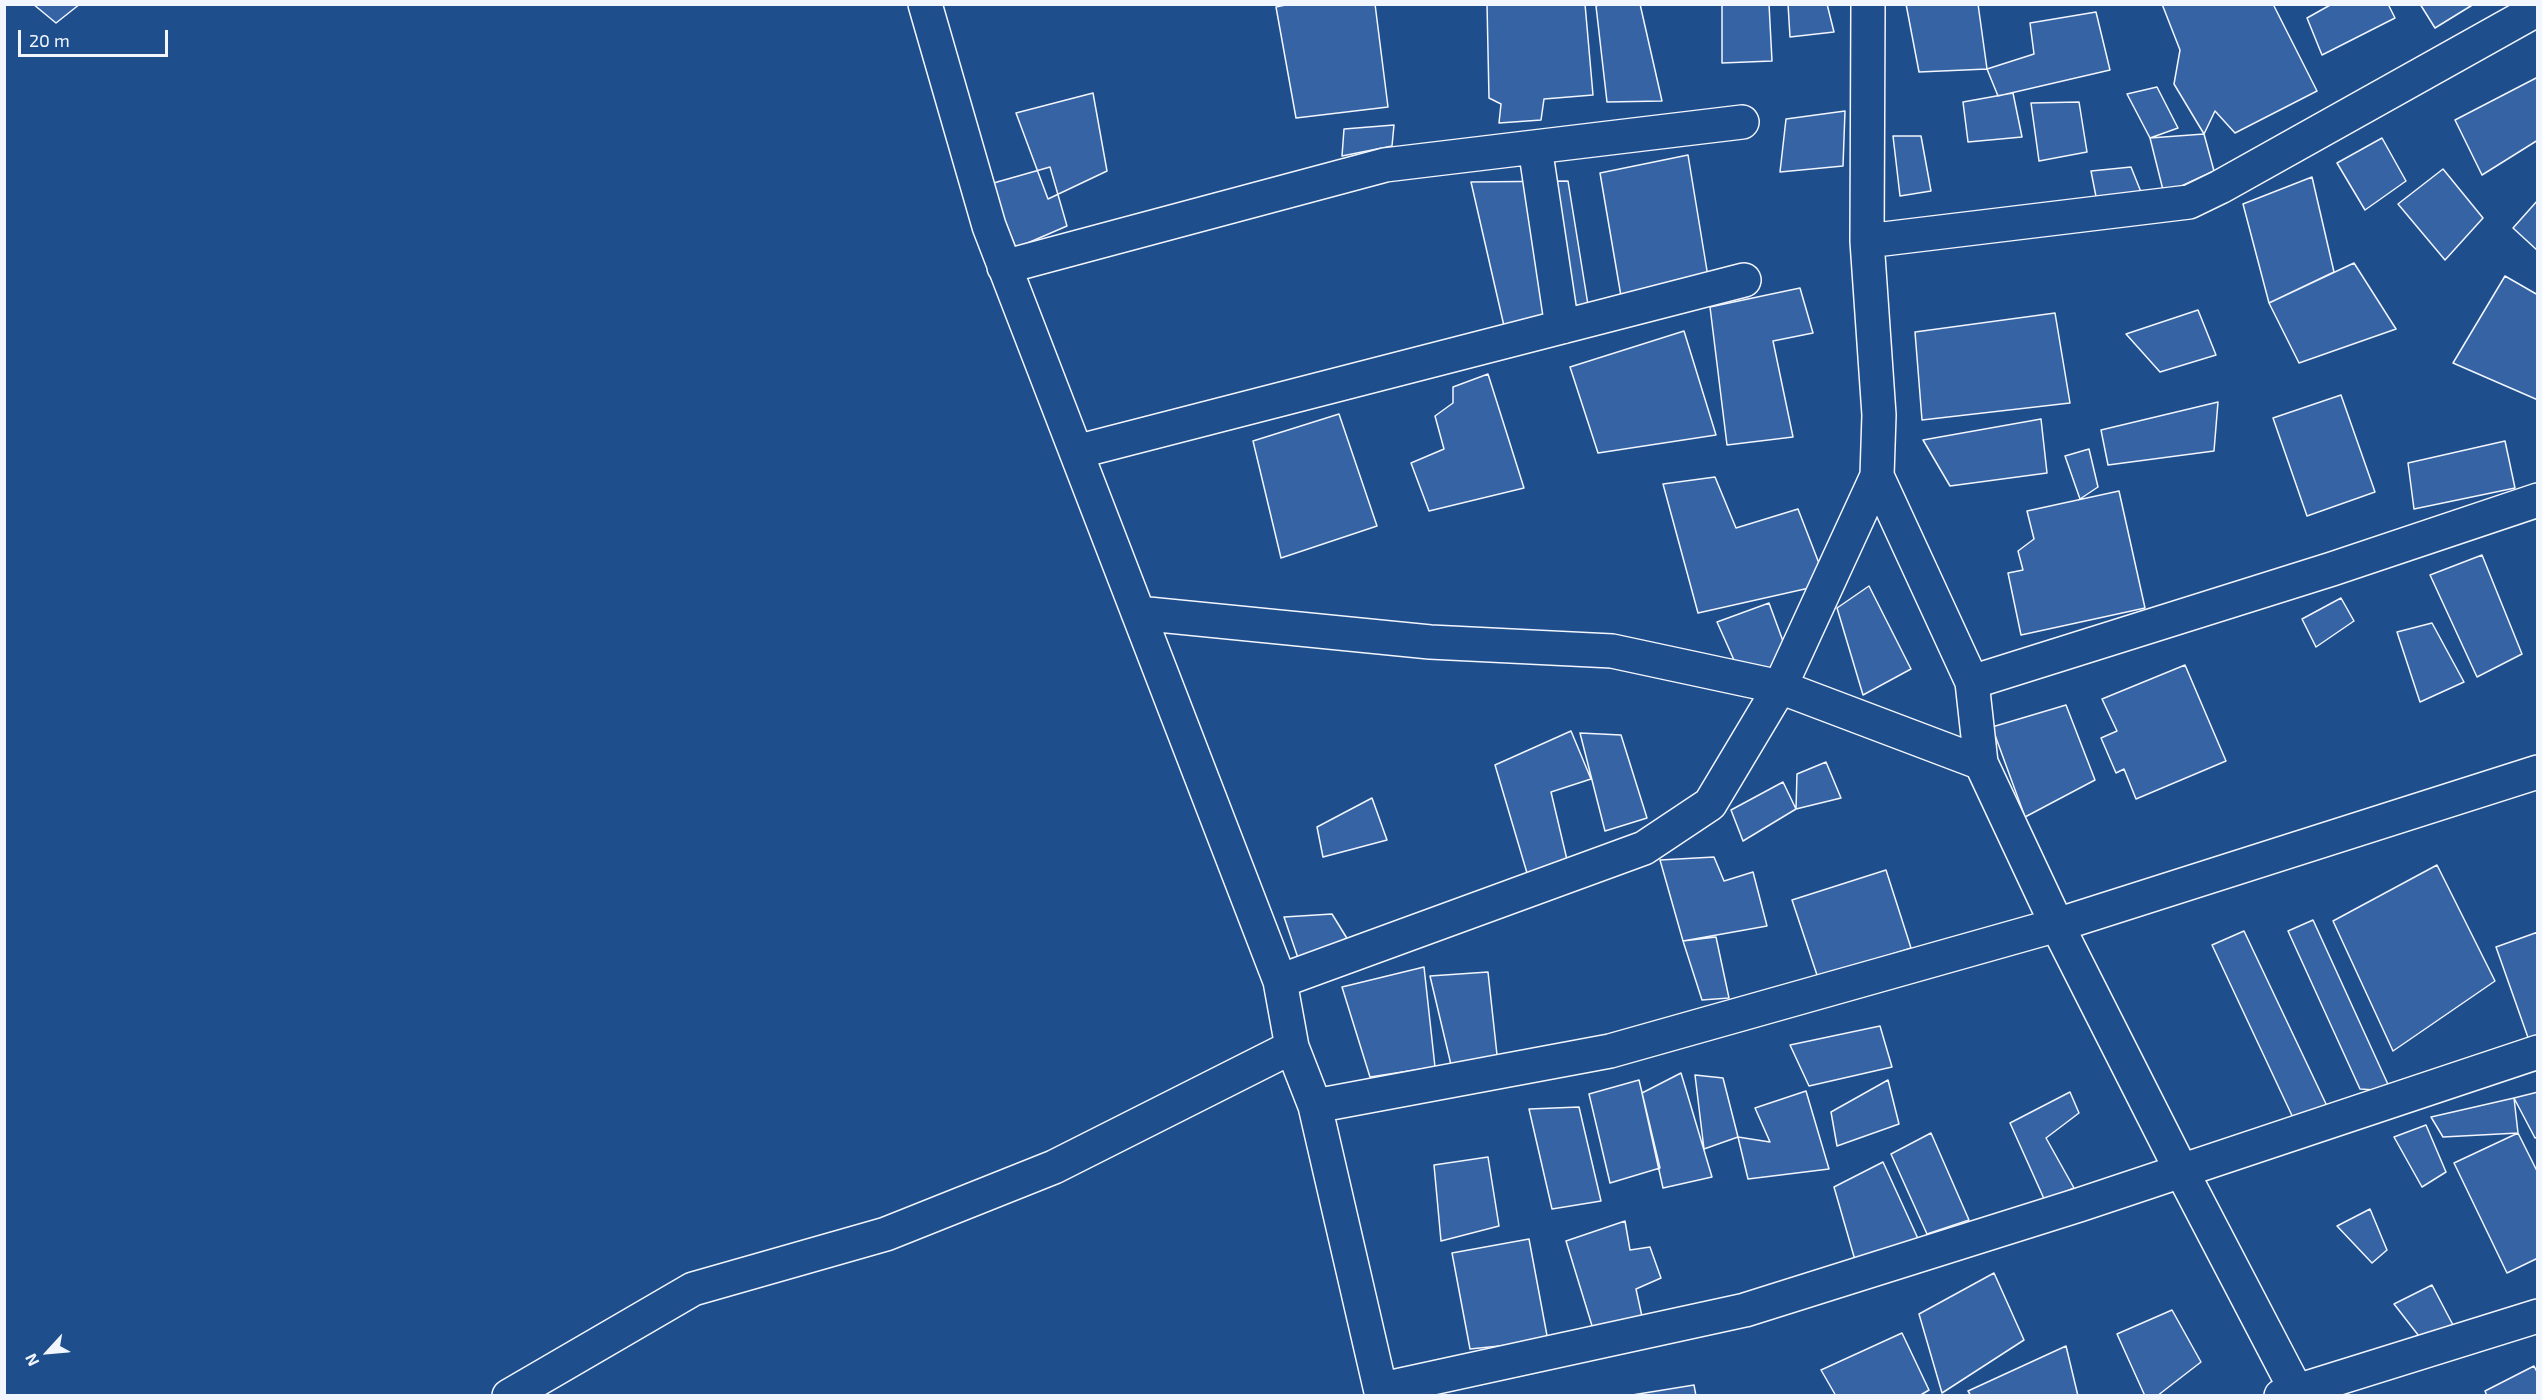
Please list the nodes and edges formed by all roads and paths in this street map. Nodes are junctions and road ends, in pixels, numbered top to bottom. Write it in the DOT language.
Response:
graph roads {
  1 [pos="925,4"];
  2 [pos="1868,4"];
  3 [pos="2538,9"];
  4 [pos="1742,122"];
  5 [pos="1535,147"];
  6 [pos="1867,241"];
  7 [pos="1004,267"];
  8 [pos="1744,280"];
  9 [pos="1562,327"];
  10 [pos="1076,452"];
  11 [pos="1877,476"];
  12 [pos="2538,500"];
  13 [pos="1138,613"];
  14 [pos="1972,682"];
  15 [pos="1780,687"];
  16 [pos="1981,763"];
  17 [pos="2538,772"];
  18 [pos="2057,925"];
  19 [pos="1280,981"];
  20 [pos="1292,1047"];
  21 [pos="2538,1052"];
  22 [pos="1315,1106"];
  23 [pos="2181,1170"];
  24 [pos="2538,1316"];
  25 [pos="1382,1392"];
  26 [pos="2292,1394"];
  27 [pos="509,1395"];
  1 -- 7 [label="street"];
  2 -- 6 [label="street"];
  3 -- 6 [label="street"];
  4 -- 5 [label="street"];
  5 -- 7 [label="street"];
  5 -- 9 [label="street"];
  6 -- 11 [label="street"];
  7 -- 10 [label="street"];
  8 -- 9 [label="street"];
  9 -- 10 [label="street"];
  10 -- 13 [label="street"];
  11 -- 14 [label="street"];
  11 -- 15 [label="street"];
  12 -- 14 [label="street"];
  13 -- 15 [label="street"];
  13 -- 19 [label="street"];
  14 -- 16 [label="street"];
  15 -- 16 [label="street"];
  15 -- 19 [label="street"];
  16 -- 18 [label="street"];
  17 -- 18 [label="street"];
  18 -- 22 [label="street"];
  18 -- 23 [label="street"];
  19 -- 20 [label="street"];
  20 -- 22 [label="street"];
  20 -- 27 [label="street"];
  21 -- 23 [label="street"];
  22 -- 25 [label="street"];
  23 -- 25 [label="street"];
  23 -- 26 [label="street"];
  24 -- 26 [label="street"];
}
